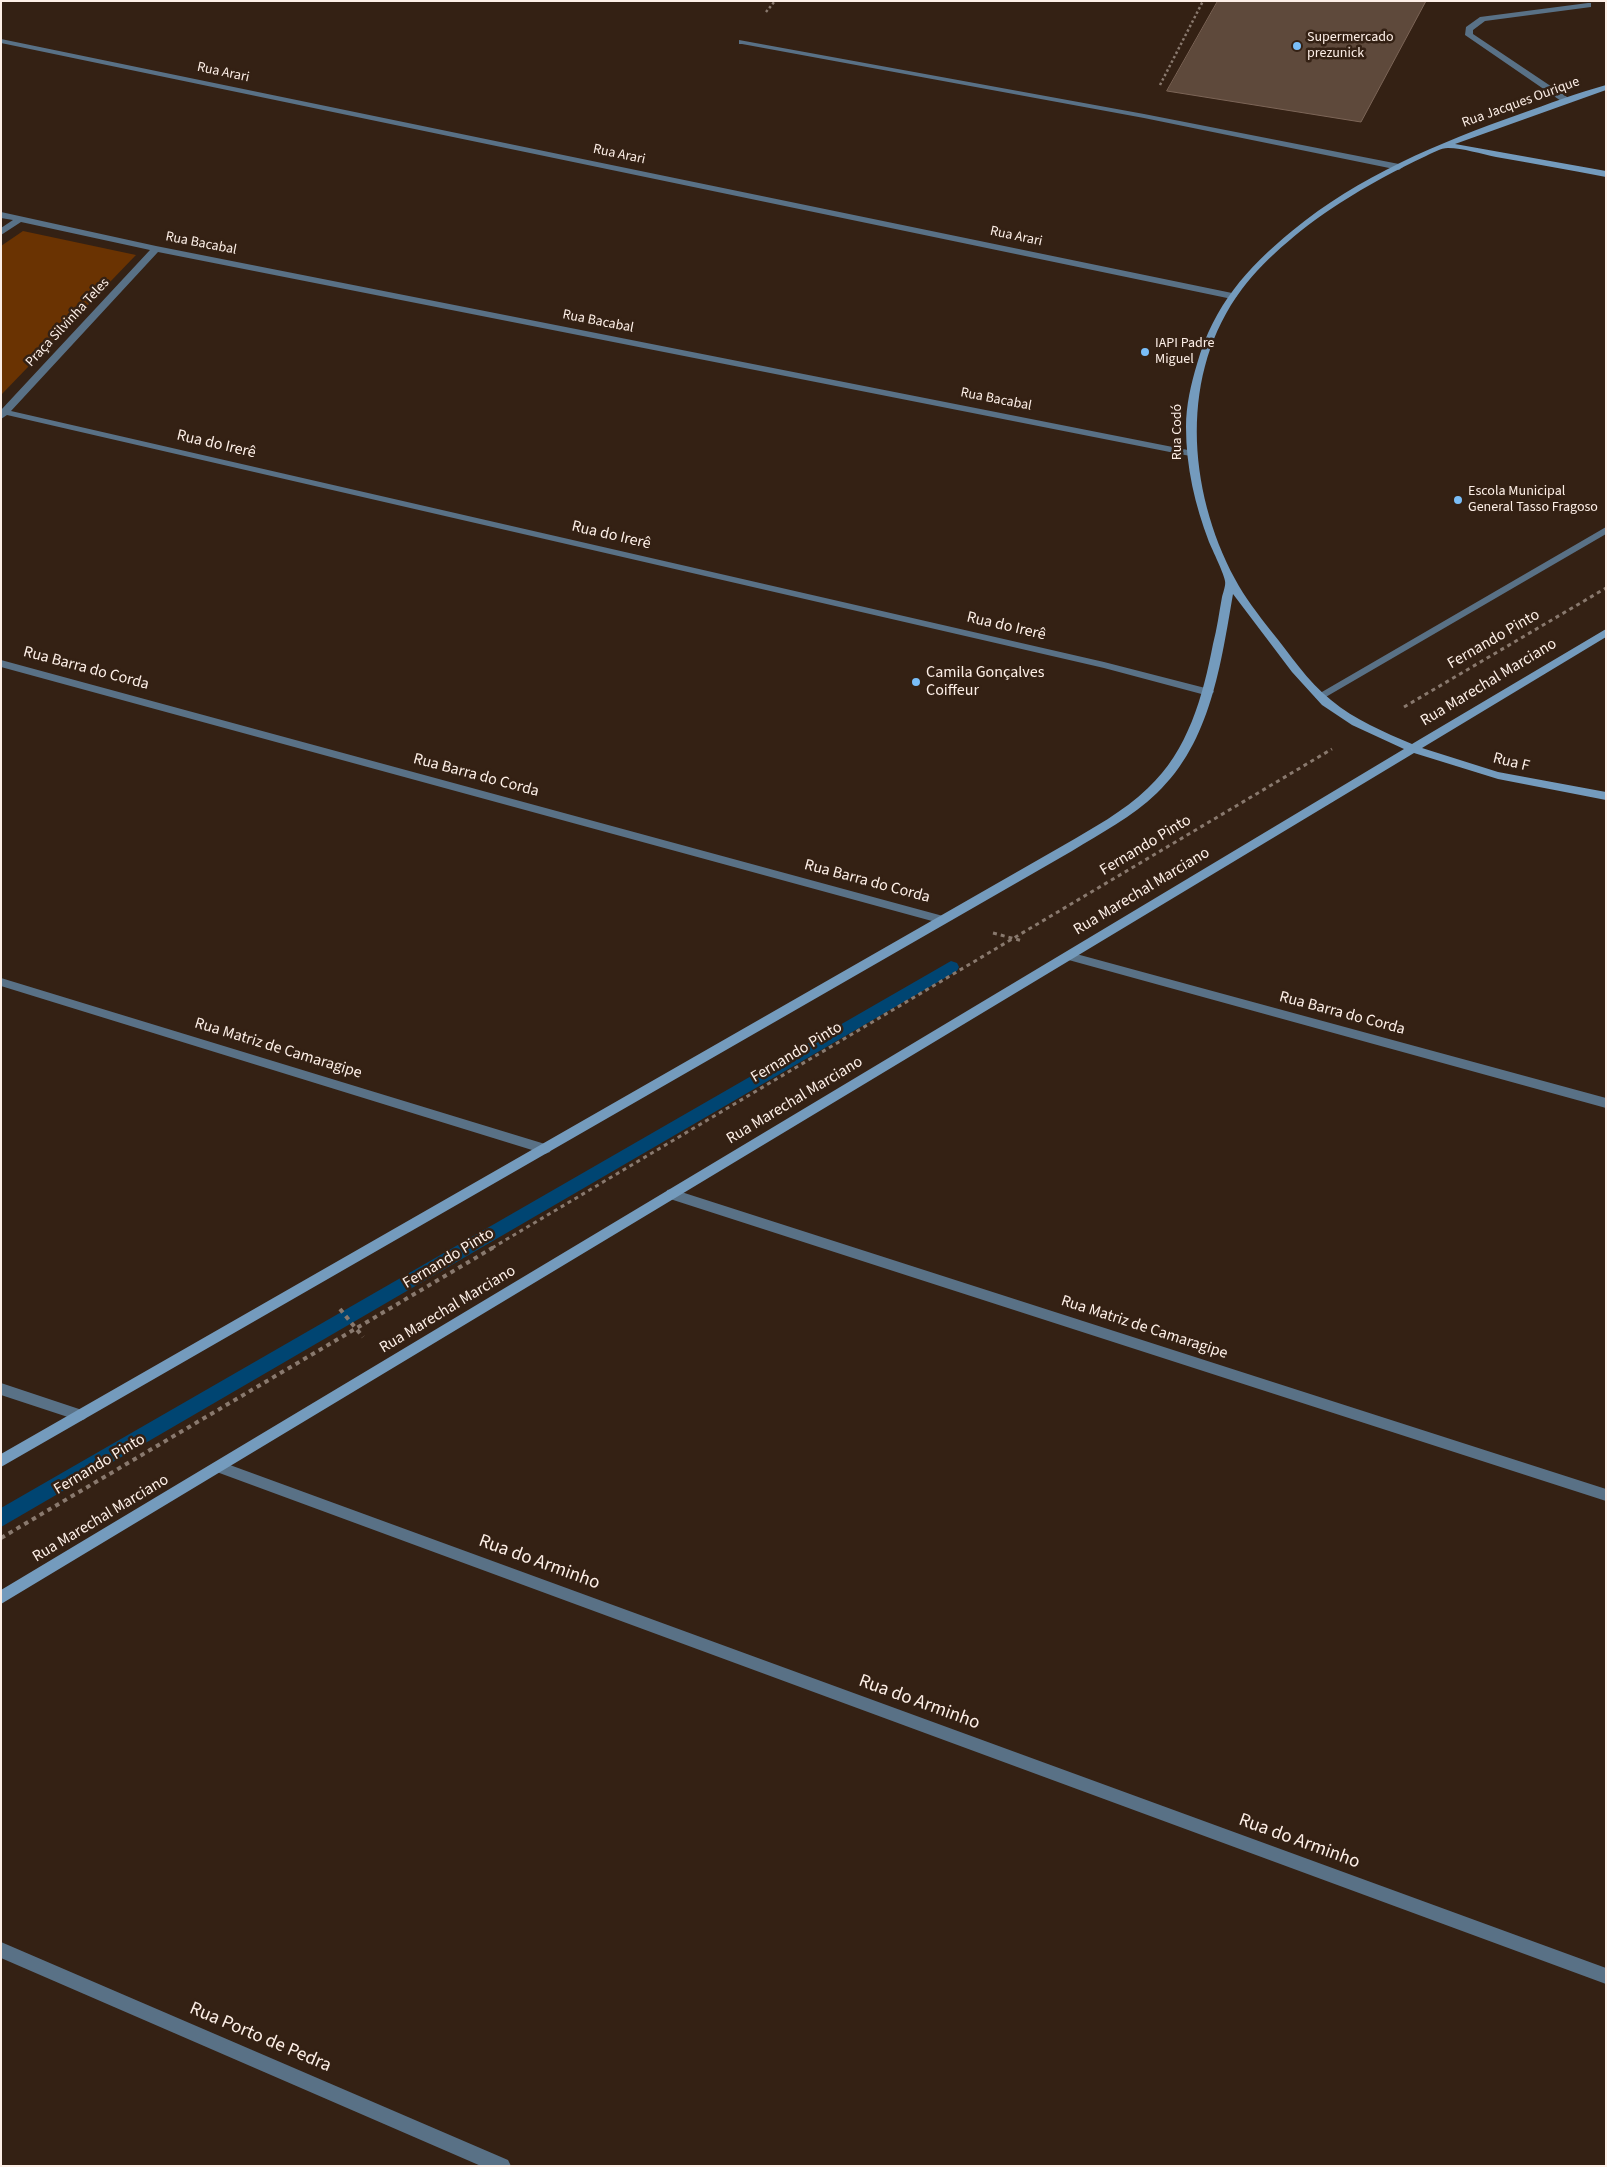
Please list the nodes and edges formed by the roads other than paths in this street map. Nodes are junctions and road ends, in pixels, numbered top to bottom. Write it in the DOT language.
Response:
graph roads {
  1 [pos="1588,4"];
  2 [pos="1,41"];
  3 [pos="742,42"];
  4 [pos="1606,87"];
  5 [pos="1567,101"];
  6 [pos="1446,145"];
  7 [pos="1399,167"];
  8 [pos="1606,174"];
  9 [pos="1,215"];
  10 [pos="20,219"];
  11 [pos="1,232"];
  12 [pos="156,249"];
  13 [pos="1232,296"];
  14 [pos="3,414"];
  15 [pos="1190,453"];
  16 [pos="1606,530"];
  17 [pos="1230,582"];
  18 [pos="1606,632"];
  19 [pos="1,663"];
  20 [pos="1209,692"];
  21 [pos="1320,696"];
  22 [pos="1412,748"];
  23 [pos="1606,796"];
  24 [pos="943,920"];
  25 [pos="1069,956"];
  26 [pos="1,982"];
  27 [pos="1606,1103"];
  28 [pos="545,1149"];
  29 [pos="672,1194"];
  30 [pos="1,1389"];
  31 [pos="80,1416"];
  32 [pos="1,1461"];
  33 [pos="219,1467"];
  34 [pos="1606,1495"];
  35 [pos="1,1598"];
  36 [pos="1,1950"];
  37 [pos="1606,1976"];
  38 [pos="502,2166"];
  1 -- 5 [label="street"];
  2 -- 13 [label="street, Rua Arari"];
  3 -- 7 [label="street"];
  4 -- 5 [label="main road, Rua Jacques Ourique"];
  5 -- 6 [label="main road, Rua Jacques Ourique"];
  6 -- 7 [label="main road, Rua Codó"];
  6 -- 8 [label="main road"];
  7 -- 13 [label="main road, Rua Codó"];
  9 -- 10 [label="street, Rua Bacabal"];
  10 -- 11 [label="street"];
  10 -- 12 [label="street, Rua Bacabal"];
  12 -- 14 [label="street, Praça Silvinha Teles"];
  12 -- 15 [label="street, Rua Bacabal"];
  13 -- 15 [label="main road, Rua Codó"];
  14 -- 20 [label="street, Rua do Irerê"];
  15 -- 17 [label="main road, Rua Codó"];
  16 -- 21 [label="street"];
  17 -- 20 [label="main road"];
  17 -- 21 [label="main road, Rua Codó"];
  18 -- 22 [label="main road, Rua Marechal Marciano"];
  19 -- 24 [label="street, Rua Barra do Corda"];
  20 -- 24 [label="main road"];
  21 -- 22 [label="main road, Rua Codó"];
  22 -- 23 [label="main road, Rua F"];
  22 -- 25 [label="main road, Rua Marechal Marciano"];
  24 -- 28 [label="main road"];
  25 -- 27 [label="street, Rua Barra do Corda"];
  25 -- 29 [label="main road, Rua Marechal Marciano"];
  26 -- 28 [label="street, Rua Matriz de Camaragipe"];
  28 -- 31 [label="main road"];
  29 -- 33 [label="main road, Rua Marechal Marciano"];
  29 -- 34 [label="street, Rua Matriz de Camaragipe"];
  30 -- 31 [label="street"];
  31 -- 32 [label="main road"];
  33 -- 35 [label="main road, Rua Marechal Marciano"];
  33 -- 37 [label="street, Rua do Arminho"];
  36 -- 38 [label="street, Rua Porto de Pedra"];
}
